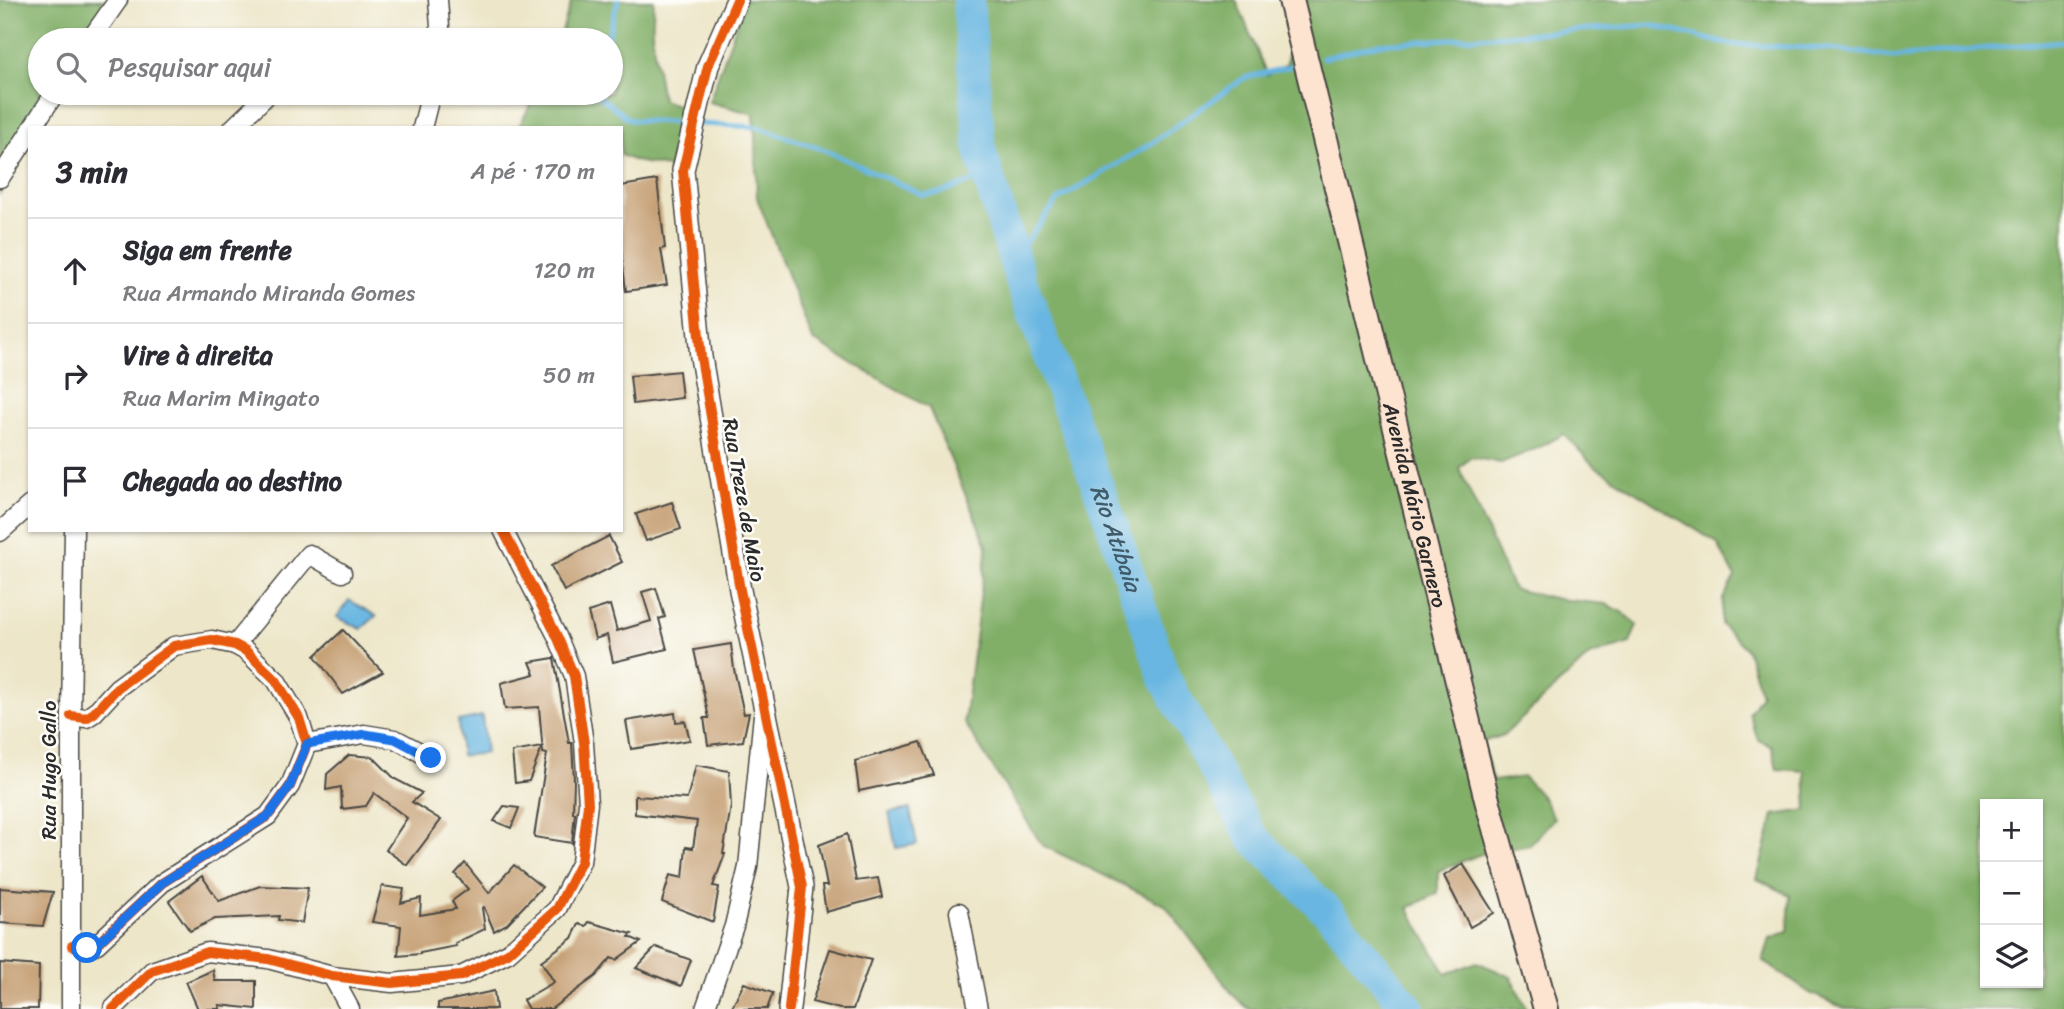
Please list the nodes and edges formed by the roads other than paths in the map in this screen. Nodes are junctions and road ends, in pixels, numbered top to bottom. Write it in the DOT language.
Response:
graph roads {
  1 [pos="118,0"];
  2 [pos="438,0"];
  3 [pos="737,0"];
  4 [pos="1292,0"];
  5 [pos="98,28"];
  6 [pos="440,28"];
  7 [pos="47,105"];
  8 [pos="257,105"];
  9 [pos="428,105"];
  10 [pos="34,126"];
  11 [pos="235,126"];
  12 [pos="423,126"];
  13 [pos="28,135"];
  14 [pos="0,178"];
  15 [pos="28,507"];
  16 [pos="0,532"];
  17 [pos="74,532"];
  18 [pos="504,532"];
  19 [pos="342,573"];
  20 [pos="235,645"];
  21 [pos="764,705"];
  22 [pos="71,716"];
  23 [pos="307,744"];
  24 [pos="431,758"];
  25 [pos="959,912"];
  26 [pos="72,946"];
  27 [pos="332,976"];
  28 [pos="71,1009"];
  29 [pos="113,1009"];
  30 [pos="350,1009"];
  31 [pos="705,1009"];
  32 [pos="789,1009"];
  33 [pos="978,1009"];
  34 [pos="1546,1009"];
  1 -- 5 [label="street"];
  2 -- 6 [label="street"];
  3 -- 21 [label="street, Rua Treze de Maio"];
  4 -- 34 [label="main road, Avenida Mário Garnero"];
  7 -- 10 [label="street"];
  8 -- 11 [label="street"];
  9 -- 12 [label="street"];
  13 -- 14 [label="street"];
  15 -- 16 [label="street"];
  17 -- 22 [label="street, Rua Hugo Gallo"];
  18 -- 27 [label="street"];
  19 -- 20 [label="street"];
  20 -- 22 [label="street"];
  20 -- 23 [label="street"];
  21 -- 31 [label="street"];
  21 -- 32 [label="street, Rua Treze de Maio"];
  22 -- 26 [label="street, Rua Hugo Gallo"];
  23 -- 24 [label="street"];
  23 -- 26 [label="street"];
  25 -- 33 [label="street"];
  26 -- 28 [label="street, Rua Hugo Gallo"];
  27 -- 29 [label="street"];
  27 -- 30 [label="street"];
}
